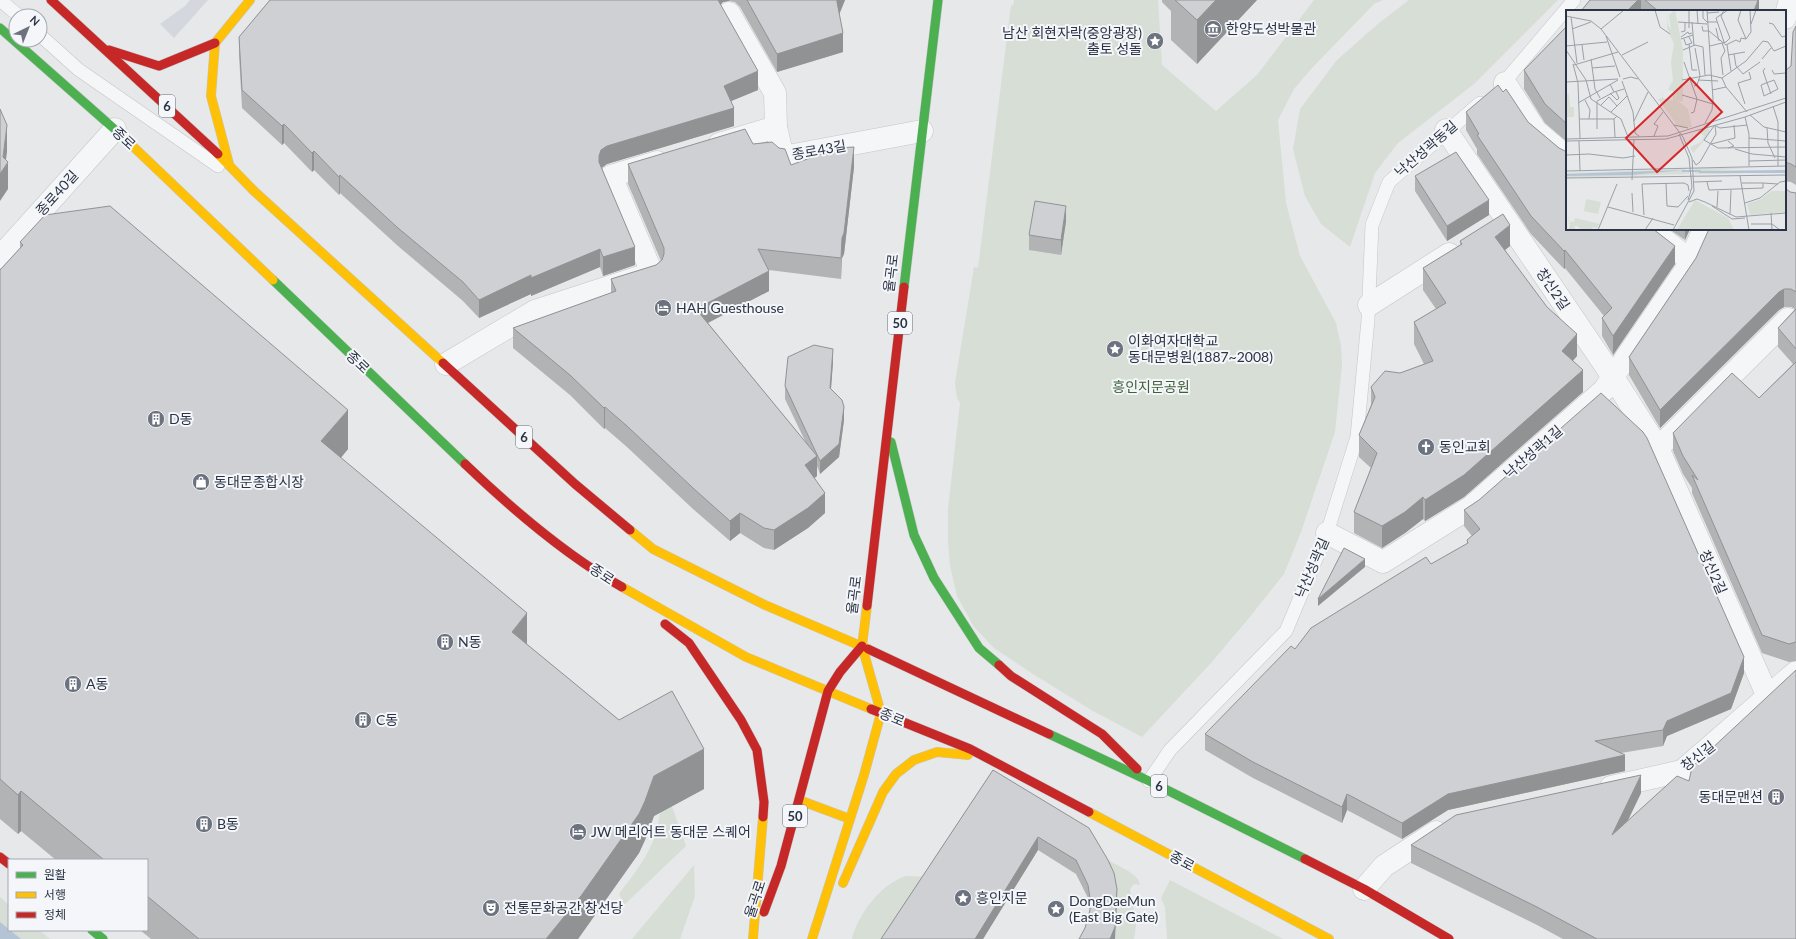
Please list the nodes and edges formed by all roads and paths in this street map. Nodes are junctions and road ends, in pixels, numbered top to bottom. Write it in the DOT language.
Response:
graph roads {
  1 [pos="0,0"];
  2 [pos="250,0"];
  3 [pos="938,0"];
  4 [pos="1574,0"];
  5 [pos="1790,0"];
  6 [pos="53,1"];
  7 [pos="9,8"];
  8 [pos="729,13"];
  9 [pos="1786,14"];
  10 [pos="0,28"];
  11 [pos="48,42"];
  12 [pos="215,43"];
  13 [pos="104,49"];
  14 [pos="1505,83"];
  15 [pos="776,127"];
  16 [pos="115,129"];
  17 [pos="1446,130"];
  18 [pos="922,131"];
  19 [pos="701,149"];
  20 [pos="678,156"];
  21 [pos="1566,156"];
  22 [pos="229,164"];
  23 [pos="254,191"];
  24 [pos="1506,218"];
  25 [pos="1651,230"];
  26 [pos="1704,230"];
  27 [pos="1486,231"];
  28 [pos="1467,243"];
  29 [pos="0,257"];
  30 [pos="1371,257"];
  31 [pos="1690,260"];
  32 [pos="1369,305"];
  33 [pos="1788,319"];
  34 [pos="446,364"];
  35 [pos="1613,377"];
  36 [pos="888,427"];
  37 [pos="1658,448"];
  38 [pos="1327,533"];
  39 [pos="598,573"];
  40 [pos="862,646"];
  41 [pos="1796,672"];
  42 [pos="828,691"];
  43 [pos="1768,697"];
  44 [pos="881,713"];
  45 [pos="988,758"];
  46 [pos="1149,781"];
  47 [pos="1589,791"];
  48 [pos="799,800"];
  49 [pos="850,819"];
  50 [pos="1451,822"];
  51 [pos="0,857"];
  52 [pos="8,863"];
  53 [pos="1364,889"];
  54 [pos="840,890"];
  55 [pos="831,911"];
  56 [pos="93,931"];
  57 [pos="103,939"];
  58 [pos="753,939"];
  59 [pos="757,939"];
  60 [pos="812,939"];
  61 [pos="818,939"];
  62 [pos="1329,939"];
  63 [pos="1449,939"];
  1 -- 7 [label="lane"];
  2 -- 12 [label="main road"];
  3 -- 18 [label="main road, 율곡로 / 50"];
  4 -- 14 [label="lane, 낙산성곽동길"];
  5 -- 9 [label="street"];
  6 -- 13 [label="main road, 6"];
  8 -- 15 [label="street"];
  10 -- 16 [label="main road, 종로"];
  11 -- 23 [label="lane"];
  12 -- 13 [label="main road"];
  12 -- 22 [label="main road"];
  13 -- 22 [label="main road, 6"];
  14 -- 17 [label="lane, 낙산성곽동길"];
  14 -- 21 [label="street"];
  15 -- 18 [label="street, 종로43길"];
  15 -- 19 [label="street"];
  16 -- 29 [label="street, 종로40길"];
  16 -- 39 [label="main road, 종로"];
  17 -- 24 [label="street, 창신2길"];
  17 -- 30 [label="lane, 낙산성곽동길"];
  18 -- 36 [label="main road, 율곡로 / 50"];
  20 -- 34 [label="street"];
  22 -- 23 [label="main road, 6"];
  23 -- 34 [label="main road, 6"];
  24 -- 27 [label="street"];
  24 -- 35 [label="street, 창신2길"];
  25 -- 31 [label="street"];
  26 -- 31 [label="street, 낙산성곽1길"];
  28 -- 32 [label="street"];
  30 -- 32 [label="lane, 낙산성곽길"];
  31 -- 35 [label="street, 낙산성곽1길"];
  32 -- 38 [label="lane, 낙산성곽길"];
  33 -- 37 [label="street"];
  34 -- 40 [label="main road, 6"];
  35 -- 37 [label="street, 창신2길"];
  35 -- 38 [label="street, 낙산성곽1길"];
  36 -- 40 [label="main road, 율곡로 / 50"];
  36 -- 46 [label="main road"];
  37 -- 43 [label="street, 창신2길"];
  38 -- 46 [label="lane, 낙산성곽길"];
  39 -- 42 [label="main road, 종로"];
  39 -- 58 [label="main road"];
  40 -- 42 [label="main road, 율곡로"];
  40 -- 44 [label="main road, 율곡로"];
  40 -- 46 [label="main road, 6"];
  41 -- 43 [label="street, 창신길"];
  42 -- 44 [label="main road, 종로"];
  42 -- 48 [label="main road, 율곡로 / 50"];
  43 -- 47 [label="street, 창신길"];
  44 -- 45 [label="main road, 종로"];
  44 -- 49 [label="main road"];
  45 -- 54 [label="main road"];
  45 -- 62 [label="main road, 종로"];
  46 -- 53 [label="main road, 6"];
  48 -- 49 [label="main road"];
  48 -- 59 [label="main road, 율곡로 / 50"];
  49 -- 60 [label="main road"];
  50 -- 53 [label="street"];
  51 -- 52 [label="main road"];
  53 -- 63 [label="main road, 6"];
  55 -- 61 [label="main road"];
  56 -- 57 [label="main road"];
}
